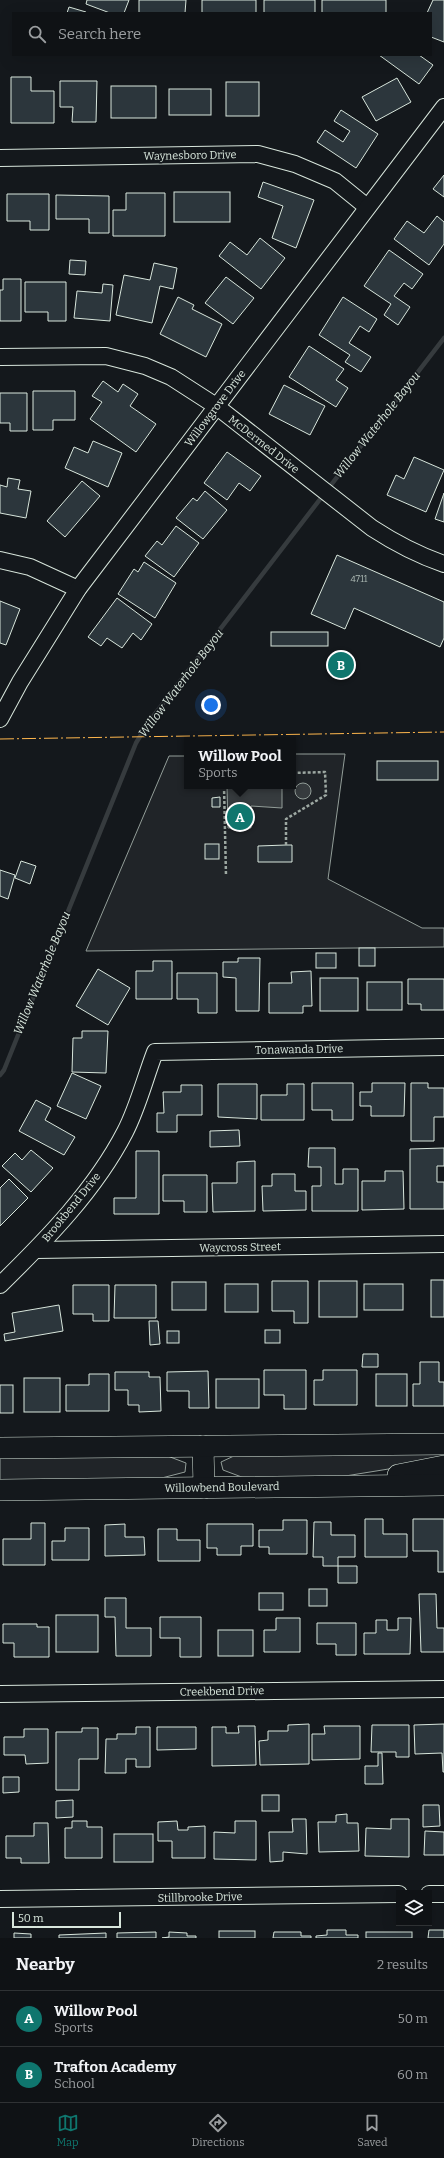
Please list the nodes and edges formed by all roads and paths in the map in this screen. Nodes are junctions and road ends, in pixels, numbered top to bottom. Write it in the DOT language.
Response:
graph roads {
  1 [pos="444,107"];
  2 [pos="0,158"];
  3 [pos="367,207"];
  4 [pos="0,357"];
  5 [pos="216,406"];
  6 [pos="0,560"];
  7 [pos="444,564"];
  8 [pos="78,589"];
  9 [pos="0,719"];
  10 [pos="296,773"];
  11 [pos="224,789"];
  12 [pos="286,845"];
  13 [pos="226,876"];
  14 [pos="444,1047"];
  15 [pos="155,1052"];
  16 [pos="444,1244"];
  17 [pos="36,1250"];
  18 [pos="0,1285"];
  19 [pos="444,1444"];
  20 [pos="203,1446"];
  21 [pos="0,1448"];
  22 [pos="444,1466"];
  23 [pos="444,1485"];
  24 [pos="344,1486"];
  25 [pos="204,1488"];
  26 [pos="0,1490"];
  27 [pos="444,1689"];
  28 [pos="0,1694"];
  29 [pos="396,1894"];
  30 [pos="432,1894"];
  31 [pos="444,1894"];
  32 [pos="0,1899"];
  1 -- 3 [label="street, Willowgrove Drive"];
  2 -- 3 [label="street, Waynesboro Drive"];
  3 -- 5 [label="street, Willowgrove Drive"];
  4 -- 5 [label="street, McDermed Drive"];
  5 -- 7 [label="street, McDermed Drive"];
  5 -- 8 [label="street, Willowgrove Drive"];
  6 -- 8 [label="street"];
  8 -- 9 [label="street, Willowgrove Drive"];
  10 -- 12 [label="path"];
  11 -- 13 [label="path"];
  14 -- 15 [label="street, Tonawanda Drive"];
  15 -- 17 [label="street, Brookbend Drive"];
  16 -- 17 [label="street, Waycross Street"];
  17 -- 18 [label="street, Brookbend Drive"];
  19 -- 20 [label="main road"];
  20 -- 21 [label="main road"];
  20 -- 25 [label="main road"];
  22 -- 24 [label="main road"];
  23 -- 24 [label="main road, Willowbend Boulevard"];
  24 -- 25 [label="main road, Willowbend Boulevard"];
  25 -- 26 [label="main road, Willowbend Boulevard"];
  27 -- 28 [label="street, Creekbend Drive"];
  29 -- 32 [label="street, Stillbrooke Drive"];
  30 -- 31 [label="street"];
}
